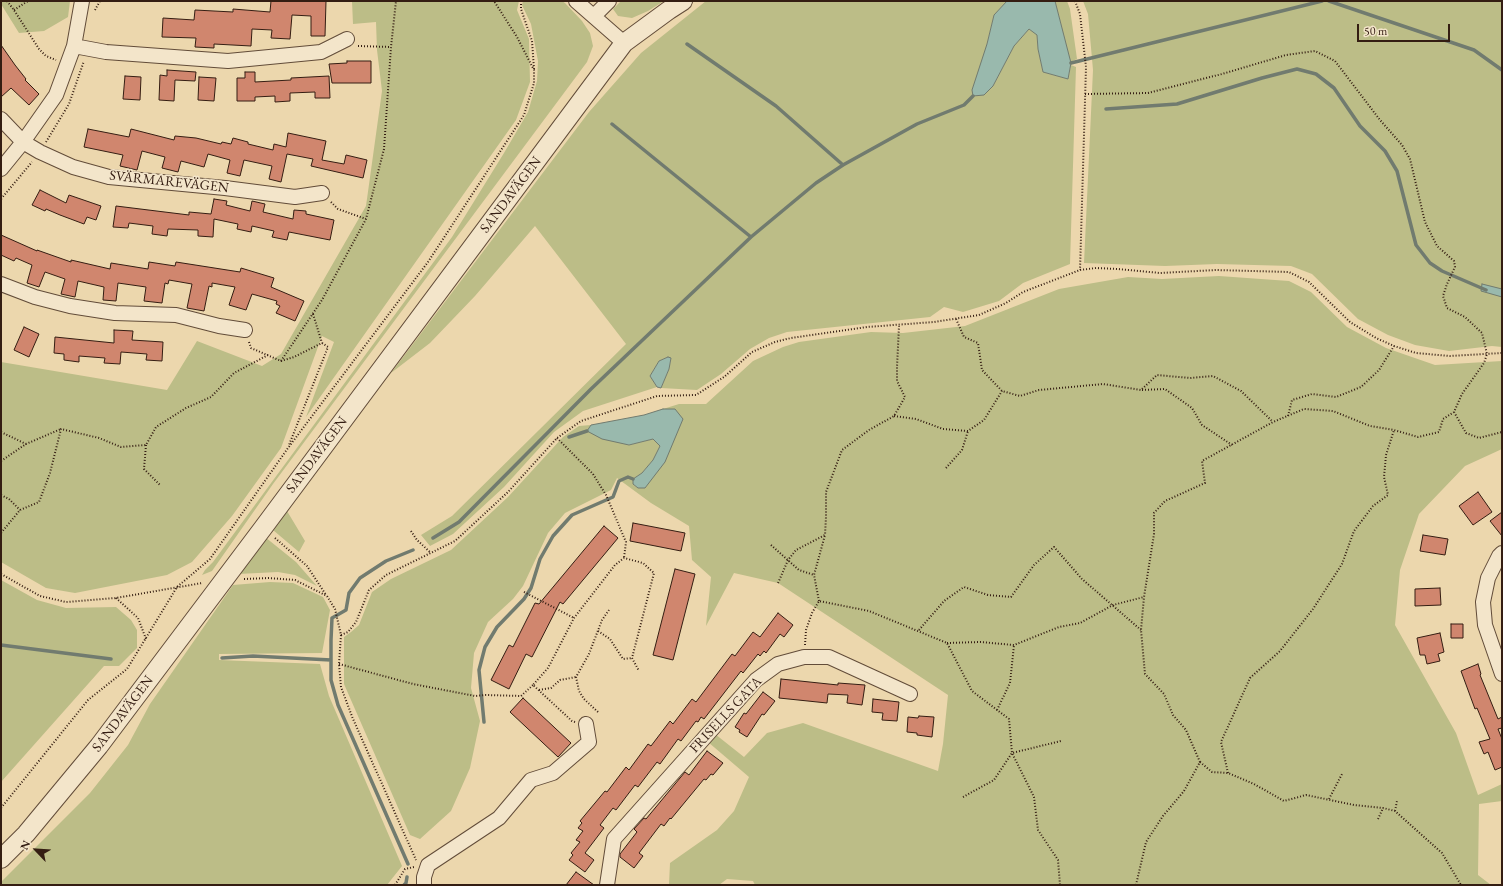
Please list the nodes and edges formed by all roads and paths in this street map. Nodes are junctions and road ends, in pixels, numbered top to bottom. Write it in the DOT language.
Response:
graph roads {
  1 [pos="7,1"];
  2 [pos="28,1"];
  3 [pos="82,1"];
  4 [pos="396,1"];
  5 [pos="494,1"];
  6 [pos="521,1"];
  7 [pos="576,1"];
  8 [pos="609,1"];
  9 [pos="683,1"];
  10 [pos="1075,1"];
  11 [pos="14,10"];
  12 [pos="594,16"];
  13 [pos="347,39"];
  14 [pos="624,43"];
  15 [pos="74,46"];
  16 [pos="391,47"];
  17 [pos="68,64"];
  18 [pos="83,68"];
  19 [pos="534,70"];
  20 [pos="1085,94"];
  21 [pos="1,119"];
  22 [pos="23,142"];
  23 [pos="1,169"];
  24 [pos="322,192"];
  25 [pos="366,219"];
  26 [pos="1080,270"];
  27 [pos="1,284"];
  28 [pos="313,314"];
  29 [pos="956,319"];
  30 [pos="899,326"];
  31 [pos="245,330"];
  32 [pos="322,343"];
  33 [pos="1394,346"];
  34 [pos="1502,353"];
  35 [pos="1487,354"];
  36 [pos="268,356"];
  37 [pos="281,361"];
  38 [pos="1141,390"];
  39 [pos="1002,391"];
  40 [pos="1454,412"];
  41 [pos="894,416"];
  42 [pos="1288,416"];
  43 [pos="1272,422"];
  44 [pos="61,430"];
  45 [pos="1394,430"];
  46 [pos="968,431"];
  47 [pos="1,432"];
  48 [pos="1502,432"];
  49 [pos="557,438"];
  50 [pos="26,444"];
  51 [pos="146,445"];
  52 [pos="1232,445"];
  53 [pos="288,448"];
  54 [pos="1,461"];
  55 [pos="946,468"];
  56 [pos="160,485"];
  57 [pos="1,495"];
  58 [pos="20,510"];
  59 [pos="263,528"];
  60 [pos="411,531"];
  61 [pos="1,533"];
  62 [pos="825,535"];
  63 [pos="771,545"];
  64 [pos="431,553"];
  65 [pos="1502,553"];
  66 [pos="624,558"];
  67 [pos="788,560"];
  68 [pos="1,574"];
  69 [pos="814,575"];
  70 [pos="243,579"];
  71 [pos="204,583"];
  72 [pos="778,583"];
  73 [pos="177,587"];
  74 [pos="524,592"];
  75 [pos="327,596"];
  76 [pos="1144,597"];
  77 [pos="116,598"];
  78 [pos="819,601"];
  79 [pos="1113,605"];
  80 [pos="609,610"];
  81 [pos="574,618"];
  82 [pos="919,630"];
  83 [pos="1141,630"];
  84 [pos="598,631"];
  85 [pos="341,635"];
  86 [pos="146,639"];
  87 [pos="947,643"];
  88 [pos="1014,645"];
  89 [pos="804,657"];
  90 [pos="632,658"];
  91 [pos="339,664"];
  92 [pos="639,671"];
  93 [pos="1502,674"];
  94 [pos="576,677"];
  95 [pos="533,685"];
  96 [pos="539,690"];
  97 [pos="910,694"];
  98 [pos="997,710"];
  99 [pos="598,712"];
  100 [pos="586,724"];
  101 [pos="1061,742"];
  102 [pos="1012,753"];
  103 [pos="1200,762"];
  104 [pos="1228,773"];
  105 [pos="1342,774"];
  106 [pos="963,797"];
  107 [pos="1329,799"];
  108 [pos="1397,801"];
  109 [pos="1,808"];
  110 [pos="1383,808"];
  111 [pos="1396,812"];
  112 [pos="1378,820"];
  113 [pos="1,859"];
  114 [pos="416,867"];
  115 [pos="416,873"];
  116 [pos="395,885"];
  117 [pos="424,885"];
  118 [pos="608,885"];
  119 [pos="1060,885"];
  120 [pos="1136,885"];
  121 [pos="1461,885"];
  1 -- 11 [label="path"];
  2 -- 11 [label="path"];
  3 -- 15 [label="street"];
  4 -- 16 [label="path"];
  5 -- 19 [label="path"];
  6 -- 19 [label="path"];
  7 -- 12 [label="street"];
  8 -- 12 [label="street"];
  9 -- 14 [label="street, SANDAVÄGEN"];
  10 -- 20 [label="path"];
  11 -- 17 [label="path"];
  12 -- 14 [label="street"];
  13 -- 15 [label="street"];
  13 -- 16 [label="path"];
  14 -- 59 [label="street, SANDAVÄGEN"];
  15 -- 17 [label="street"];
  16 -- 25 [label="path"];
  17 -- 18 [label="path"];
  17 -- 22 [label="street"];
  19 -- 53 [label="path"];
  20 -- 26 [label="path"];
  20 -- 35 [label="path"];
  21 -- 22 [label="street, SVÄRMAREVÄGEN"];
  22 -- 23 [label="street"];
  22 -- 24 [label="street, SVÄRMAREVÄGEN"];
  24 -- 25 [label="path"];
  25 -- 28 [label="path"];
  26 -- 29 [label="path"];
  26 -- 33 [label="path"];
  27 -- 31 [label="street"];
  28 -- 32 [label="path"];
  28 -- 37 [label="path"];
  29 -- 30 [label="path"];
  29 -- 39 [label="path"];
  30 -- 41 [label="path"];
  30 -- 49 [label="path"];
  31 -- 36 [label="path"];
  32 -- 37 [label="path"];
  32 -- 53 [label="path"];
  33 -- 35 [label="path"];
  33 -- 42 [label="path"];
  34 -- 35 [label="path"];
  35 -- 40 [label="path"];
  36 -- 37 [label="path"];
  36 -- 51 [label="path"];
  38 -- 39 [label="path"];
  38 -- 43 [label="path"];
  38 -- 52 [label="path"];
  39 -- 46 [label="path"];
  40 -- 45 [label="path"];
  40 -- 48 [label="path"];
  41 -- 46 [label="path"];
  41 -- 62 [label="path"];
  42 -- 43 [label="path"];
  42 -- 45 [label="path"];
  43 -- 52 [label="path"];
  44 -- 50 [label="path"];
  44 -- 51 [label="path"];
  44 -- 58 [label="path"];
  45 -- 104 [label="path"];
  46 -- 55 [label="path"];
  47 -- 50 [label="path"];
  49 -- 64 [label="path"];
  49 -- 66 [label="path"];
  50 -- 54 [label="path"];
  51 -- 56 [label="path"];
  52 -- 76 [label="path"];
  53 -- 73 [label="path"];
  57 -- 58 [label="path"];
  58 -- 61 [label="path"];
  59 -- 75 [label="path"];
  59 -- 113 [label="street, SANDAVÄGEN"];
  60 -- 64 [label="path"];
  62 -- 67 [label="path"];
  62 -- 69 [label="path"];
  63 -- 67 [label="path"];
  64 -- 85 [label="path"];
  65 -- 93 [label="street"];
  66 -- 81 [label="path"];
  66 -- 90 [label="path"];
  67 -- 69 [label="path"];
  67 -- 72 [label="path"];
  68 -- 77 [label="path"];
  69 -- 78 [label="path"];
  70 -- 75 [label="path"];
  71 -- 73 [label="path"];
  73 -- 77 [label="path"];
  73 -- 86 [label="path"];
  74 -- 81 [label="path"];
  75 -- 85 [label="path"];
  76 -- 79 [label="path"];
  76 -- 83 [label="path"];
  77 -- 86 [label="path"];
  78 -- 82 [label="path"];
  78 -- 89 [label="path"];
  79 -- 82 [label="path"];
  79 -- 83 [label="path"];
  79 -- 88 [label="path"];
  80 -- 84 [label="path"];
  81 -- 95 [label="path"];
  82 -- 87 [label="path"];
  83 -- 103 [label="path"];
  84 -- 90 [label="path"];
  84 -- 94 [label="path"];
  85 -- 91 [label="path"];
  86 -- 109 [label="path"];
  87 -- 88 [label="path"];
  87 -- 98 [label="path"];
  88 -- 98 [label="path"];
  89 -- 97 [label="street, FRISELLS GATA"];
  89 -- 118 [label="street, FRISELLS GATA"];
  90 -- 92 [label="path"];
  91 -- 95 [label="path"];
  91 -- 114 [label="path"];
  94 -- 96 [label="path"];
  94 -- 99 [label="path"];
  95 -- 96 [label="path"];
  96 -- 100 [label="path"];
  98 -- 102 [label="path"];
  100 -- 117 [label="street"];
  101 -- 102 [label="path"];
  102 -- 106 [label="path"];
  102 -- 119 [label="path"];
  103 -- 104 [label="path"];
  103 -- 120 [label="path"];
  104 -- 107 [label="path"];
  105 -- 107 [label="path"];
  107 -- 110 [label="path"];
  108 -- 111 [label="path"];
  110 -- 111 [label="path"];
  110 -- 112 [label="path"];
  111 -- 121 [label="path"];
  114 -- 115 [label="path"];
  114 -- 116 [label="path"];
}
